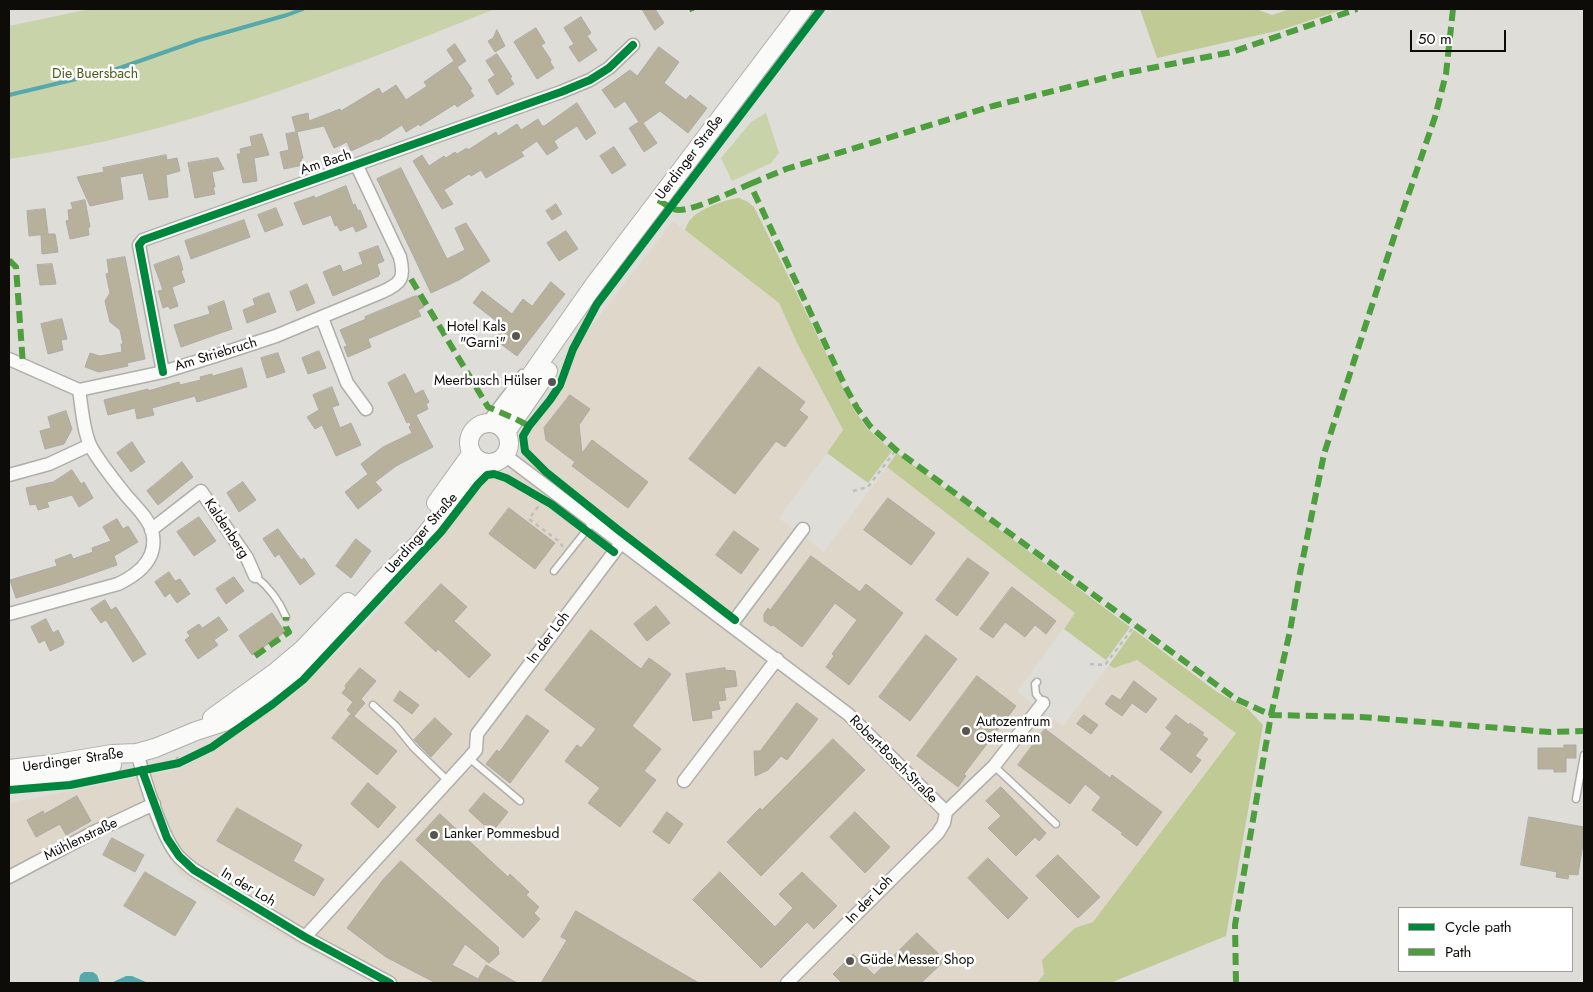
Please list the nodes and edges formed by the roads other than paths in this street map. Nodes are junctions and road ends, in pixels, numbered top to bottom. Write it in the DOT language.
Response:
graph roads {
  1 [pos="802,9"];
  2 [pos="633,45"];
  3 [pos="357,166"];
  4 [pos="578,308"];
  5 [pos="322,318"];
  6 [pos="9,359"];
  7 [pos="164,372"];
  8 [pos="79,390"];
  9 [pos="366,409"];
  10 [pos="495,426"];
  11 [pos="90,445"];
  12 [pos="506,456"];
  13 [pos="477,458"];
  14 [pos="9,475"];
  15 [pos="593,522"];
  16 [pos="803,529"];
  17 [pos="151,530"];
  18 [pos="616,540"];
  19 [pos="554,571"];
  20 [pos="255,576"];
  21 [pos="9,614"];
  22 [pos="286,618"];
  23 [pos="731,625"];
  24 [pos="777,659"];
  25 [pos="1037,682"];
  26 [pos="1043,703"];
  27 [pos="373,706"];
  28 [pos="137,753"];
  29 [pos="1584,755"];
  30 [pos="469,758"];
  31 [pos="994,766"];
  32 [pos="9,769"];
  33 [pos="9,781"];
  34 [pos="448,781"];
  35 [pos="684,781"];
  36 [pos="1576,799"];
  37 [pos="520,801"];
  38 [pos="154,804"];
  39 [pos="946,812"];
  40 [pos="1056,824"];
  41 [pos="9,877"];
  42 [pos="305,937"];
  43 [pos="390,983"];
  44 [pos="787,983"];
  1 -- 4 [label="street, Uerdinger Straße"];
  2 -- 3 [label="street, Am Bach"];
  3 -- 5 [label="street, Am Striebruch"];
  3 -- 7 [label="street, Am Bach"];
  4 -- 10 [label="street, Uerdinger Straße"];
  4 -- 10 [label="street, Uerdinger Straße"];
  5 -- 7 [label="street, Am Striebruch"];
  5 -- 9 [label="street"];
  6 -- 8 [label="street"];
  7 -- 8 [label="street, Am Striebruch"];
  8 -- 11 [label="street"];
  10 -- 12 [label="street"];
  10 -- 13 [label="street, Uerdinger Straße"];
  11 -- 14 [label="street"];
  11 -- 17 [label="street"];
  12 -- 13 [label="street"];
  12 -- 15 [label="street, Robert-Bosch-Straße"];
  13 -- 28 [label="street, Uerdinger Straße"];
  15 -- 18 [label="street, Robert-Bosch-Straße"];
  15 -- 19 [label="lane"];
  16 -- 23 [label="street"];
  17 -- 20 [label="street, Kaldenberg"];
  17 -- 21 [label="street"];
  18 -- 23 [label="street, Robert-Bosch-Straße"];
  18 -- 30 [label="street, In der Loh"];
  20 -- 22 [label="lane, Kaldenberg"];
  23 -- 24 [label="street, Robert-Bosch-Straße"];
  24 -- 35 [label="street"];
  24 -- 39 [label="street, Robert-Bosch-Straße"];
  25 -- 26 [label="lane, Robert-Bosch-Straße"];
  26 -- 31 [label="street, Robert-Bosch-Straße"];
  27 -- 34 [label="lane"];
  28 -- 32 [label="street, Uerdinger Straße"];
  28 -- 33 [label="street, Uerdinger Straße"];
  28 -- 38 [label="street, In der Loh"];
  29 -- 36 [label="lane"];
  30 -- 34 [label="street, In der Loh"];
  30 -- 37 [label="lane"];
  31 -- 39 [label="street, Robert-Bosch-Straße"];
  31 -- 40 [label="lane"];
  34 -- 42 [label="street, In der Loh"];
  38 -- 41 [label="street, Mühlenstraße"];
  38 -- 42 [label="street, In der Loh"];
  39 -- 44 [label="street, In der Loh"];
  42 -- 43 [label="street, In der Loh"];
}
